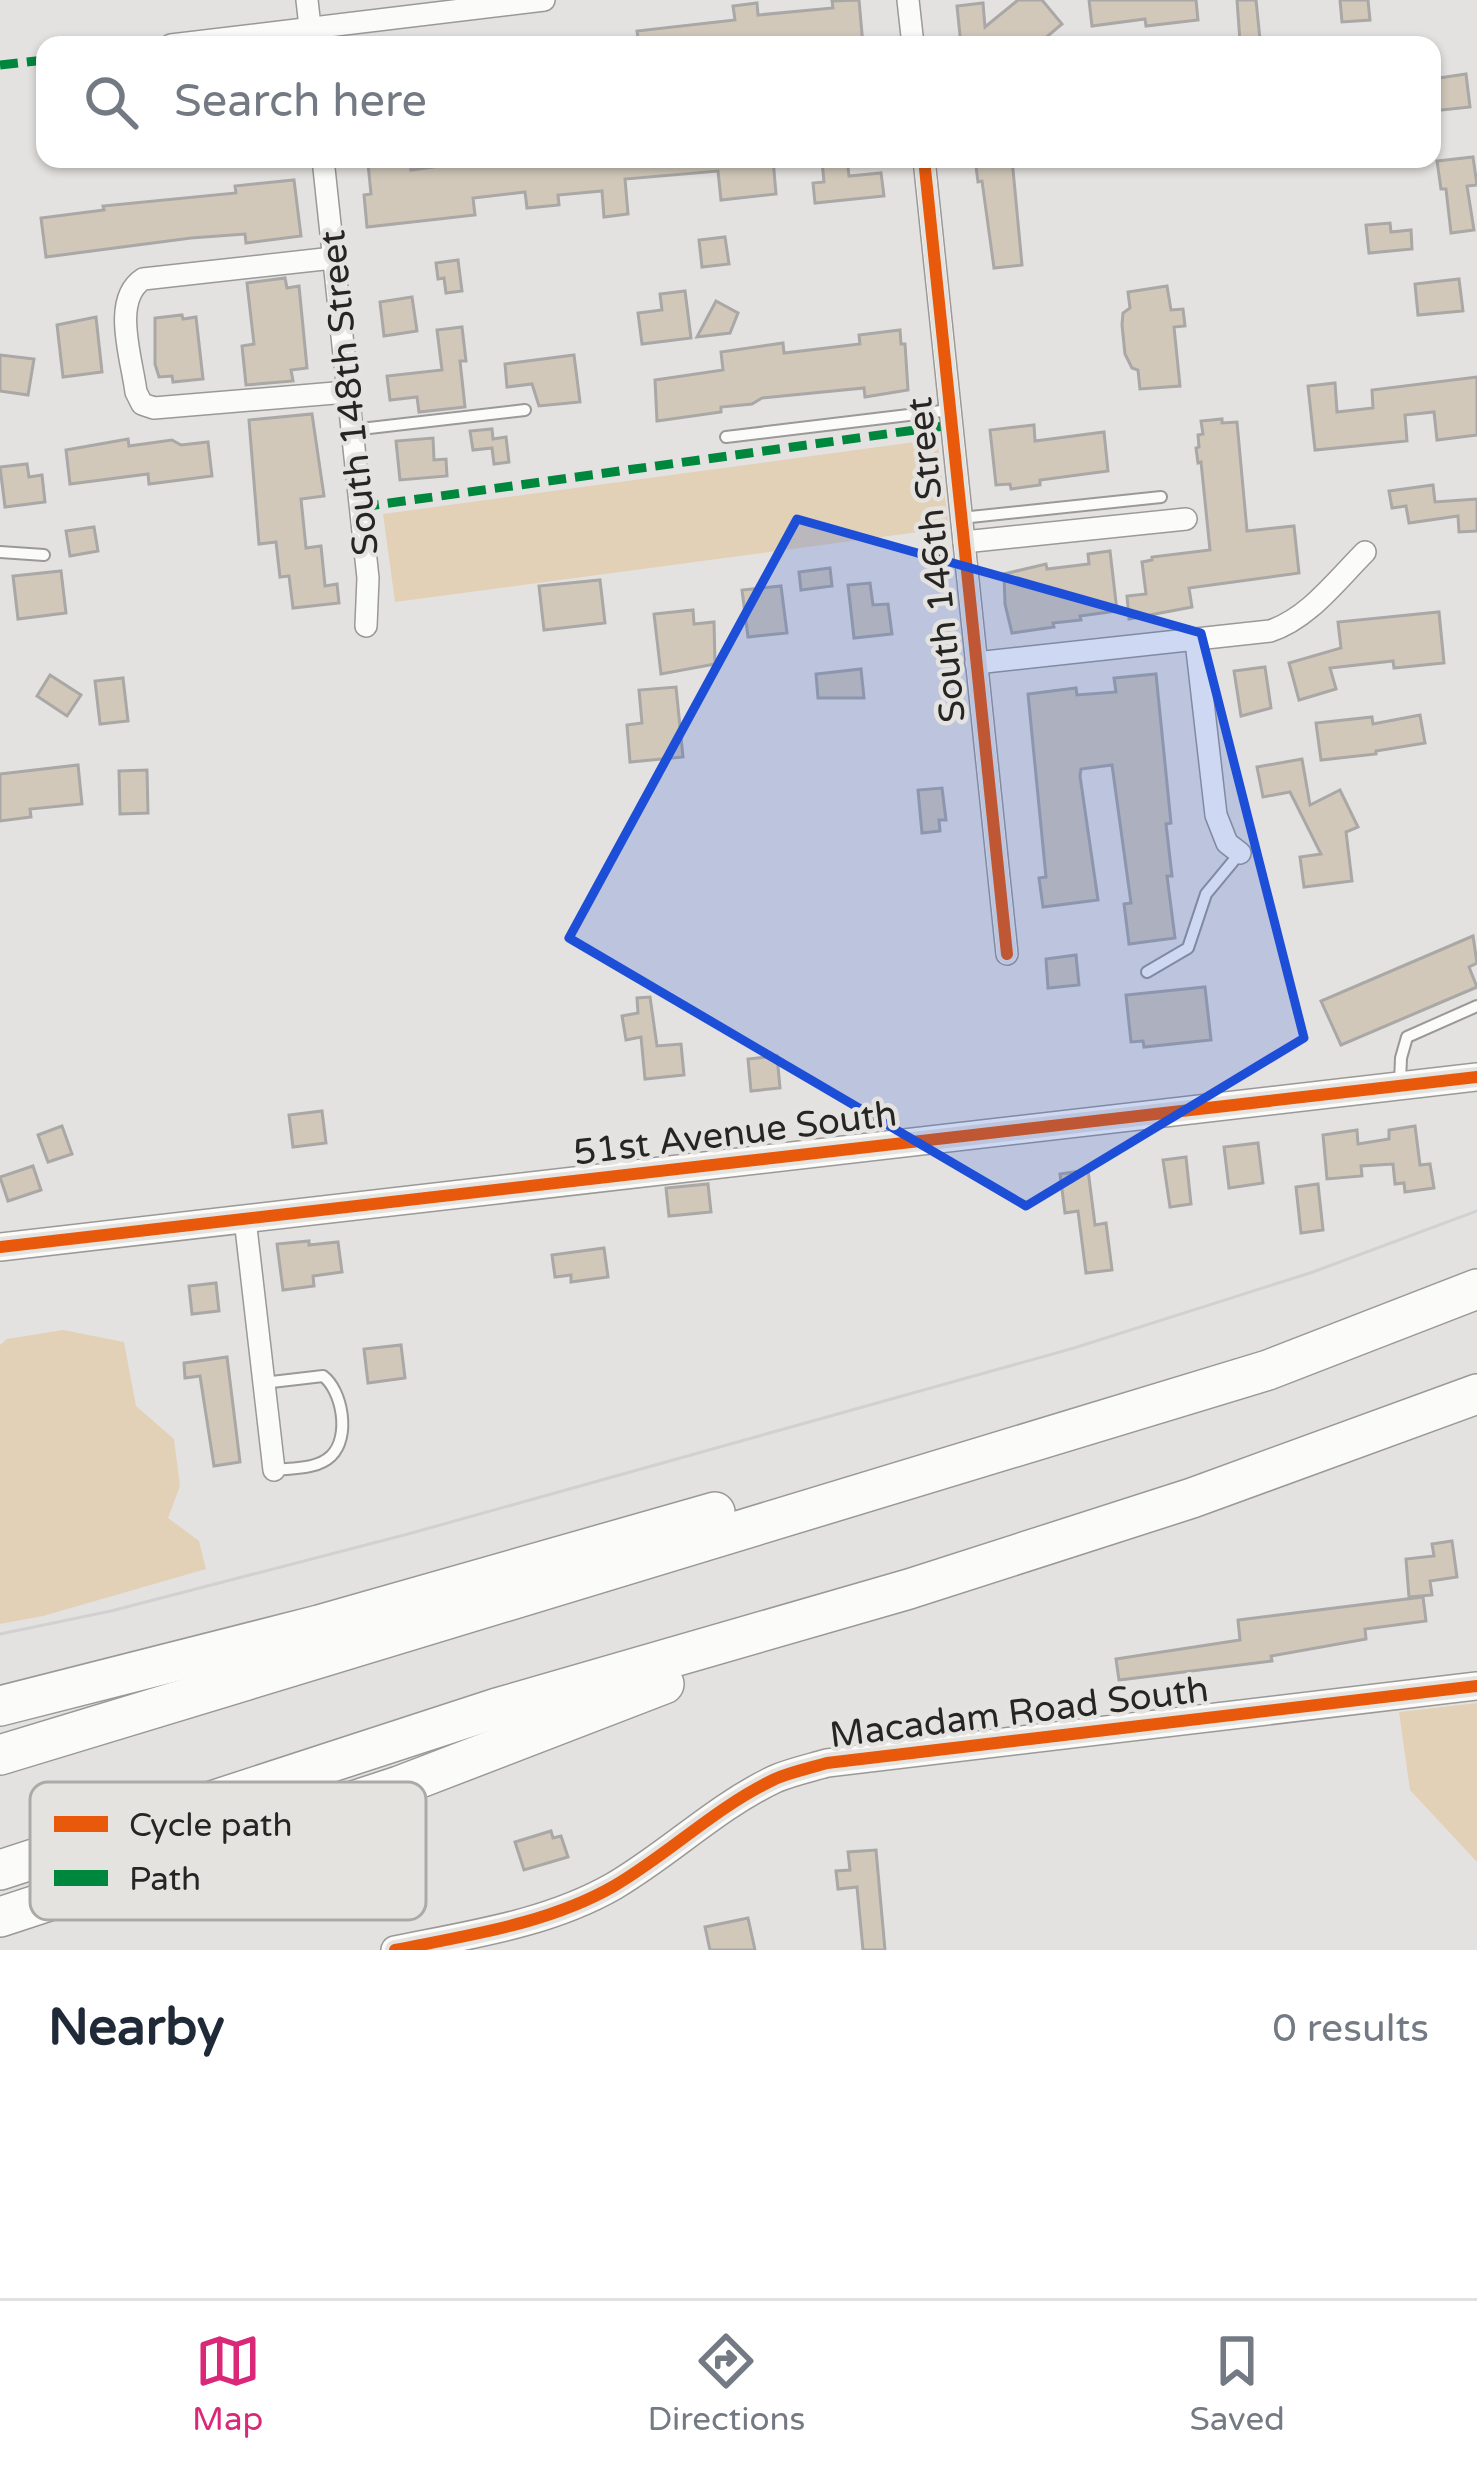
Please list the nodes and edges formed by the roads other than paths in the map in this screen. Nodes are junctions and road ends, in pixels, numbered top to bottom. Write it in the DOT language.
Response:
graph roads {
  1 [pos="307,0"];
  2 [pos="544,0"];
  3 [pos="908,0"];
  4 [pos="531,1"];
  5 [pos="311,36"];
  6 [pos="317,36"];
  7 [pos="912,36"];
  8 [pos="324,168"];
  9 [pos="925,168"];
  10 [pos="333,258"];
  11 [pos="347,392"];
  12 [pos="524,410"];
  13 [pos="950,410"];
  14 [pos="352,430"];
  15 [pos="727,437"];
  16 [pos="1161,496"];
  17 [pos="961,518"];
  18 [pos="1186,519"];
  19 [pos="964,542"];
  20 [pos="1365,552"];
  21 [pos="0,553"];
  22 [pos="44,555"];
  23 [pos="366,626"];
  24 [pos="1196,641"];
  25 [pos="976,663"];
  26 [pos="1240,854"];
  27 [pos="1006,954"];
  28 [pos="1147,972"];
  29 [pos="1477,1006"];
  30 [pos="1477,1077"];
  31 [pos="1400,1085"];
  32 [pos="244,1219"];
  33 [pos="0,1247"];
  34 [pos="1477,1289"];
  35 [pos="263,1383"];
  36 [pos="1477,1394"];
  37 [pos="1014,1450"];
  38 [pos="274,1470"];
  39 [pos="909,1589"];
  40 [pos="1477,1686"];
  41 [pos="0,1706"];
  42 [pos="0,1755"];
  43 [pos="270,1782"];
  44 [pos="409,1782"];
  45 [pos="30,1860"];
  46 [pos="0,1870"];
  47 [pos="30,1907"];
  48 [pos="0,1917"];
  49 [pos="394,1950"];
  1 -- 5 [label="street"];
  2 -- 4 [label="street"];
  3 -- 7 [label="street"];
  4 -- 6 [label="street"];
  8 -- 10 [label="street, South 148th Street"];
  9 -- 13 [label="street, South 146th Street"];
  10 -- 11 [label="street, South 148th Street"];
  10 -- 11 [label="street"];
  11 -- 14 [label="street, South 148th Street"];
  12 -- 14 [label="lane"];
  13 -- 15 [label="lane"];
  13 -- 17 [label="street, South 146th Street"];
  14 -- 23 [label="street, South 148th Street"];
  16 -- 17 [label="lane"];
  17 -- 19 [label="street, South 146th Street"];
  18 -- 19 [label="street"];
  19 -- 25 [label="street, South 146th Street"];
  20 -- 24 [label="street"];
  21 -- 22 [label="lane"];
  24 -- 25 [label="street"];
  24 -- 26 [label="street"];
  25 -- 27 [label="street, South 146th Street"];
  26 -- 28 [label="lane"];
  29 -- 31 [label="lane"];
  30 -- 31 [label="street, 51st Avenue South"];
  31 -- 32 [label="street, 51st Avenue South"];
  32 -- 33 [label="street, 51st Avenue South"];
  32 -- 35 [label="street"];
  34 -- 37 [label="highway"];
  35 -- 38 [label="street"];
  35 -- 38 [label="lane"];
  36 -- 39 [label="highway"];
  37 -- 41 [label="highway"];
  37 -- 42 [label="highway"];
  39 -- 43 [label="highway"];
  39 -- 44 [label="highway"];
  40 -- 49 [label="street, Macadam Road South"];
  45 -- 46 [label="highway"];
  47 -- 48 [label="highway"];
}
